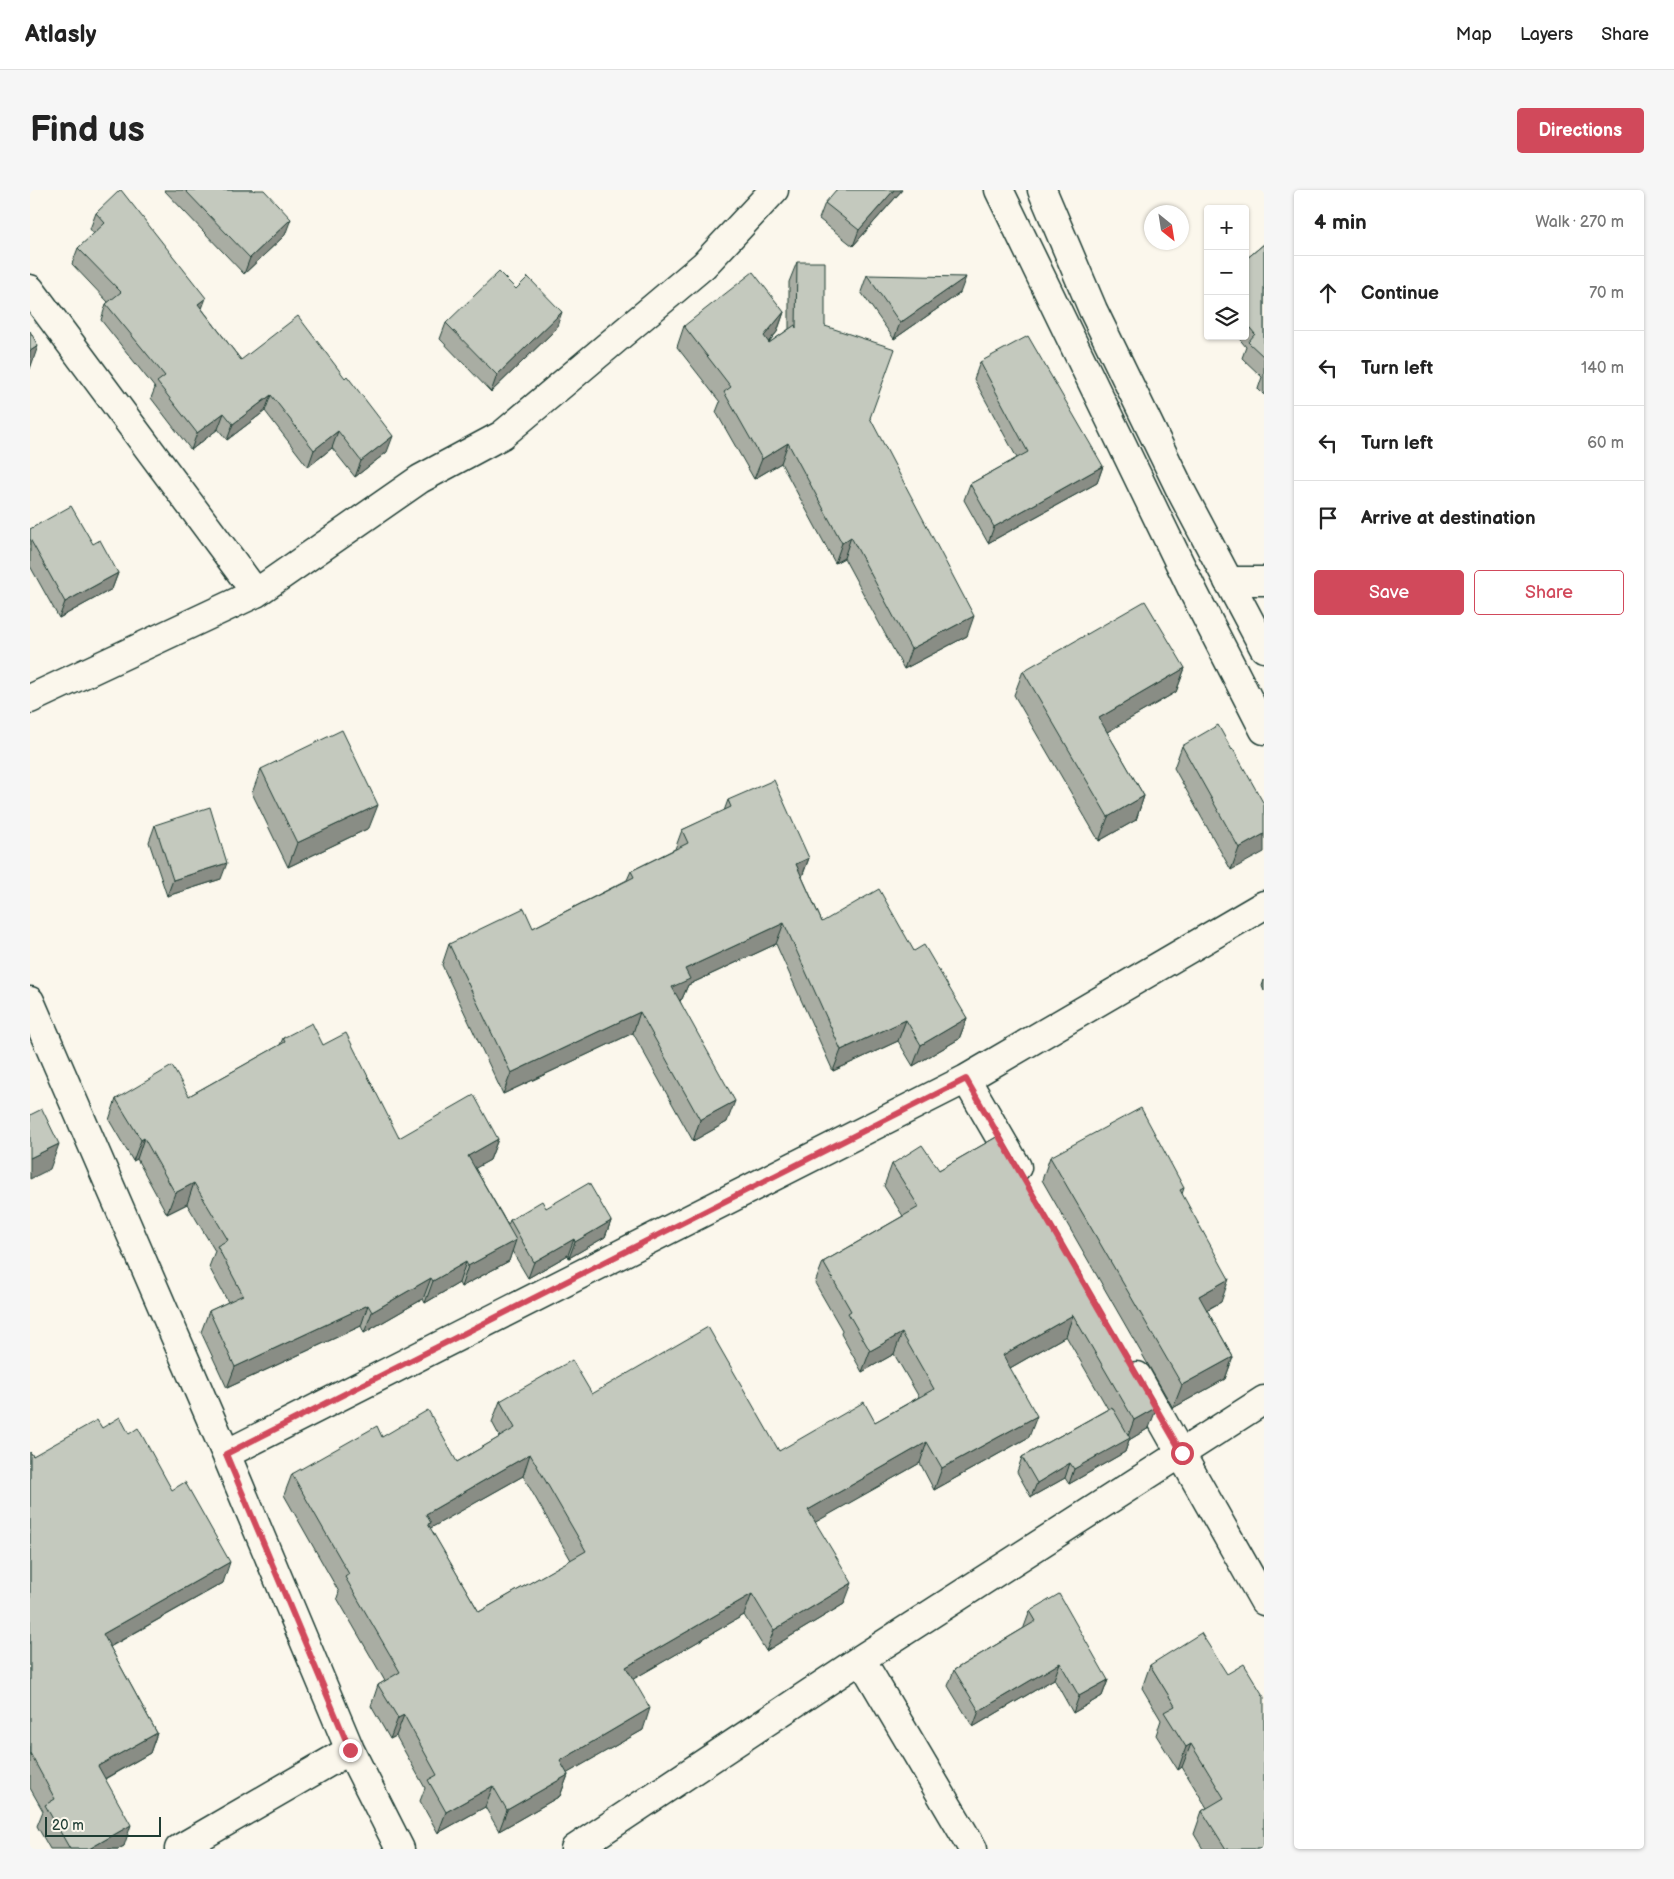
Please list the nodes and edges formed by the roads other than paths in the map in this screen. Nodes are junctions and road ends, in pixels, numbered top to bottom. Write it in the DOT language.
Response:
graph roads {
  1 [pos="774,190"];
  2 [pos="1000,190"];
  3 [pos="1042,190"];
  4 [pos="30,289"];
  5 [pos="1228,581"];
  6 [pos="1264,581"];
  7 [pos="256,593"];
  8 [pos="1264,648"];
  9 [pos="30,699"];
  10 [pos="1264,730"];
  11 [pos="1264,905"];
  12 [pos="30,1000"];
  13 [pos="966,1079"];
  14 [pos="1030,1189"];
  15 [pos="1123,1351"];
  16 [pos="1264,1400"];
  17 [pos="1182,1453"];
  18 [pos="226,1454"];
  19 [pos="1264,1601"];
  20 [pos="861,1659"];
  21 [pos="350,1750"];
  22 [pos="179,1849"];
  23 [pos="400,1849"];
  24 [pos="575,1849"];
  25 [pos="973,1849"];
  1 -- 7 [label="street"];
  2 -- 10 [label="street"];
  3 -- 5 [label="street"];
  4 -- 7 [label="street"];
  5 -- 6 [label="street"];
  5 -- 8 [label="street"];
  7 -- 9 [label="street"];
  11 -- 13 [label="street"];
  12 -- 18 [label="street"];
  13 -- 14 [label="street"];
  13 -- 18 [label="street"];
  15 -- 17 [label="street"];
  16 -- 17 [label="street"];
  17 -- 19 [label="street"];
  17 -- 20 [label="street"];
  18 -- 21 [label="street"];
  20 -- 24 [label="street"];
  20 -- 25 [label="street"];
  21 -- 22 [label="street"];
  21 -- 23 [label="street"];
}
